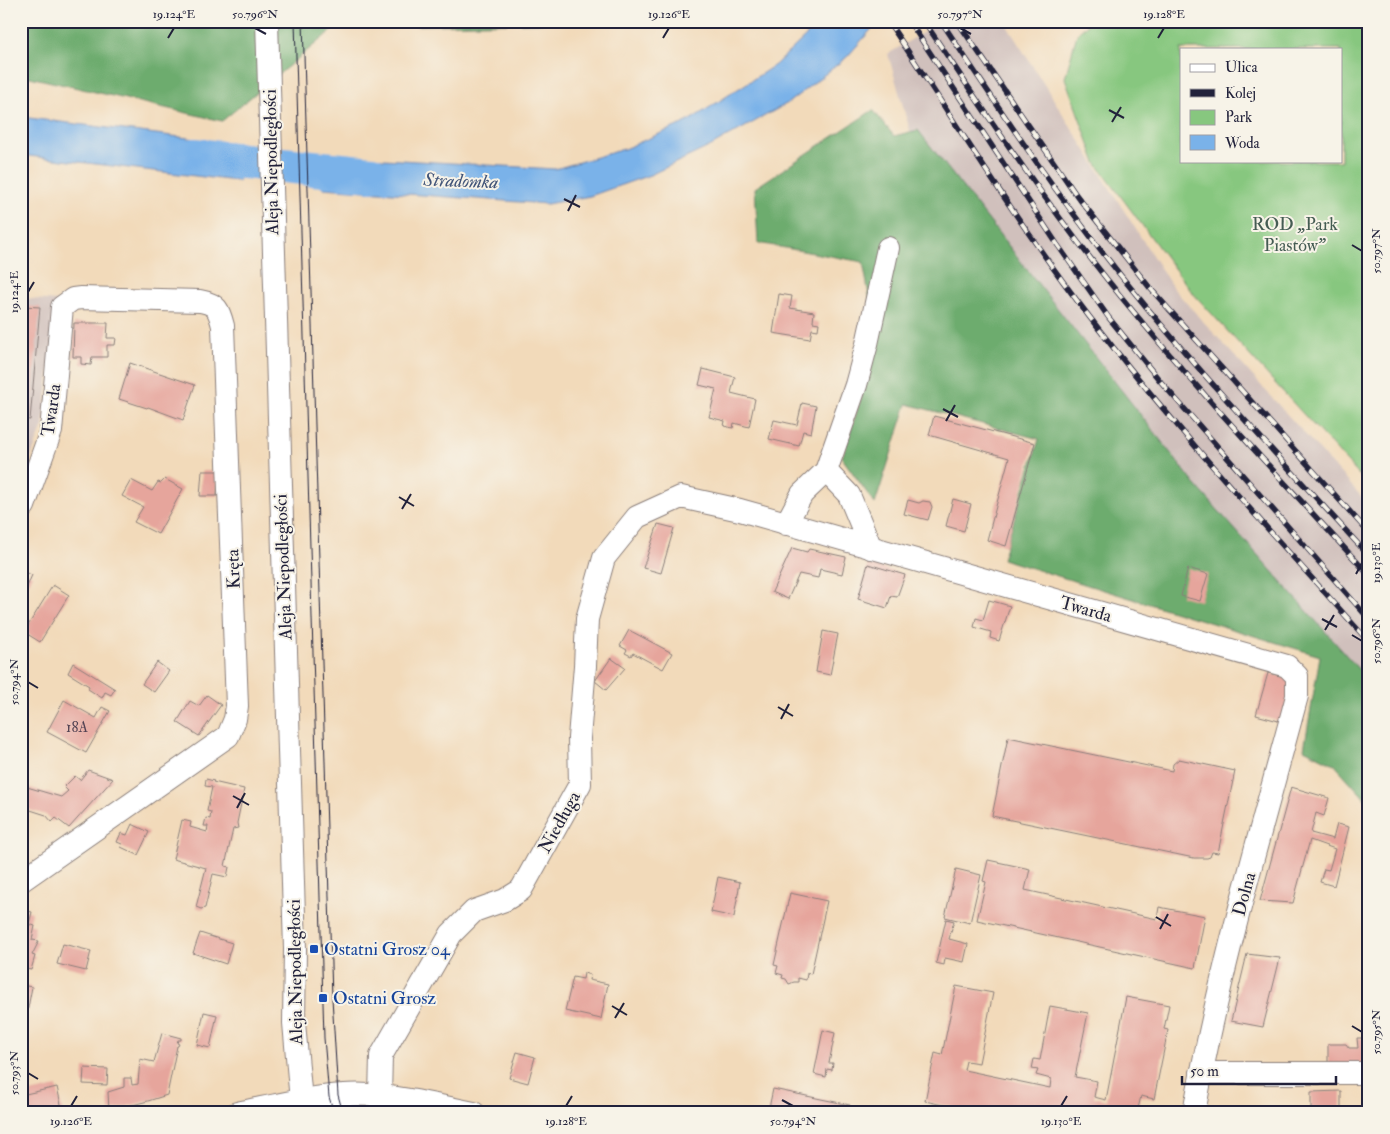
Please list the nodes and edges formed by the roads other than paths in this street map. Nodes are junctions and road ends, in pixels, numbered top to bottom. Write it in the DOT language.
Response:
graph roads {
  1 [pos="267,21"];
  2 [pos="888,248"];
  3 [pos="62,307"];
  4 [pos="826,471"];
  5 [pos="681,497"];
  6 [pos="21,508"];
  7 [pos="786,524"];
  8 [pos="871,548"];
  9 [pos="1297,676"];
  10 [pos="21,881"];
  11 [pos="1201,1073"];
  12 [pos="1369,1073"];
  13 [pos="380,1096"];
  14 [pos="303,1107"];
  15 [pos="237,1113"];
  16 [pos="474,1113"];
  17 [pos="1194,1113"];
  1 -- 14 [label="street, Aleja Niepodległości"];
  2 -- 4 [label="street"];
  3 -- 6 [label="street, Twarda"];
  3 -- 10 [label="street, Kręta"];
  4 -- 7 [label="street"];
  4 -- 8 [label="street"];
  5 -- 7 [label="street, Twarda"];
  5 -- 13 [label="street, Niedługa"];
  7 -- 8 [label="street, Twarda"];
  8 -- 9 [label="street, Twarda"];
  9 -- 11 [label="street, Dolna"];
  11 -- 12 [label="street"];
  11 -- 17 [label="street, Dolna"];
  13 -- 14 [label="street"];
  13 -- 16 [label="street"];
  14 -- 15 [label="street"];
}
